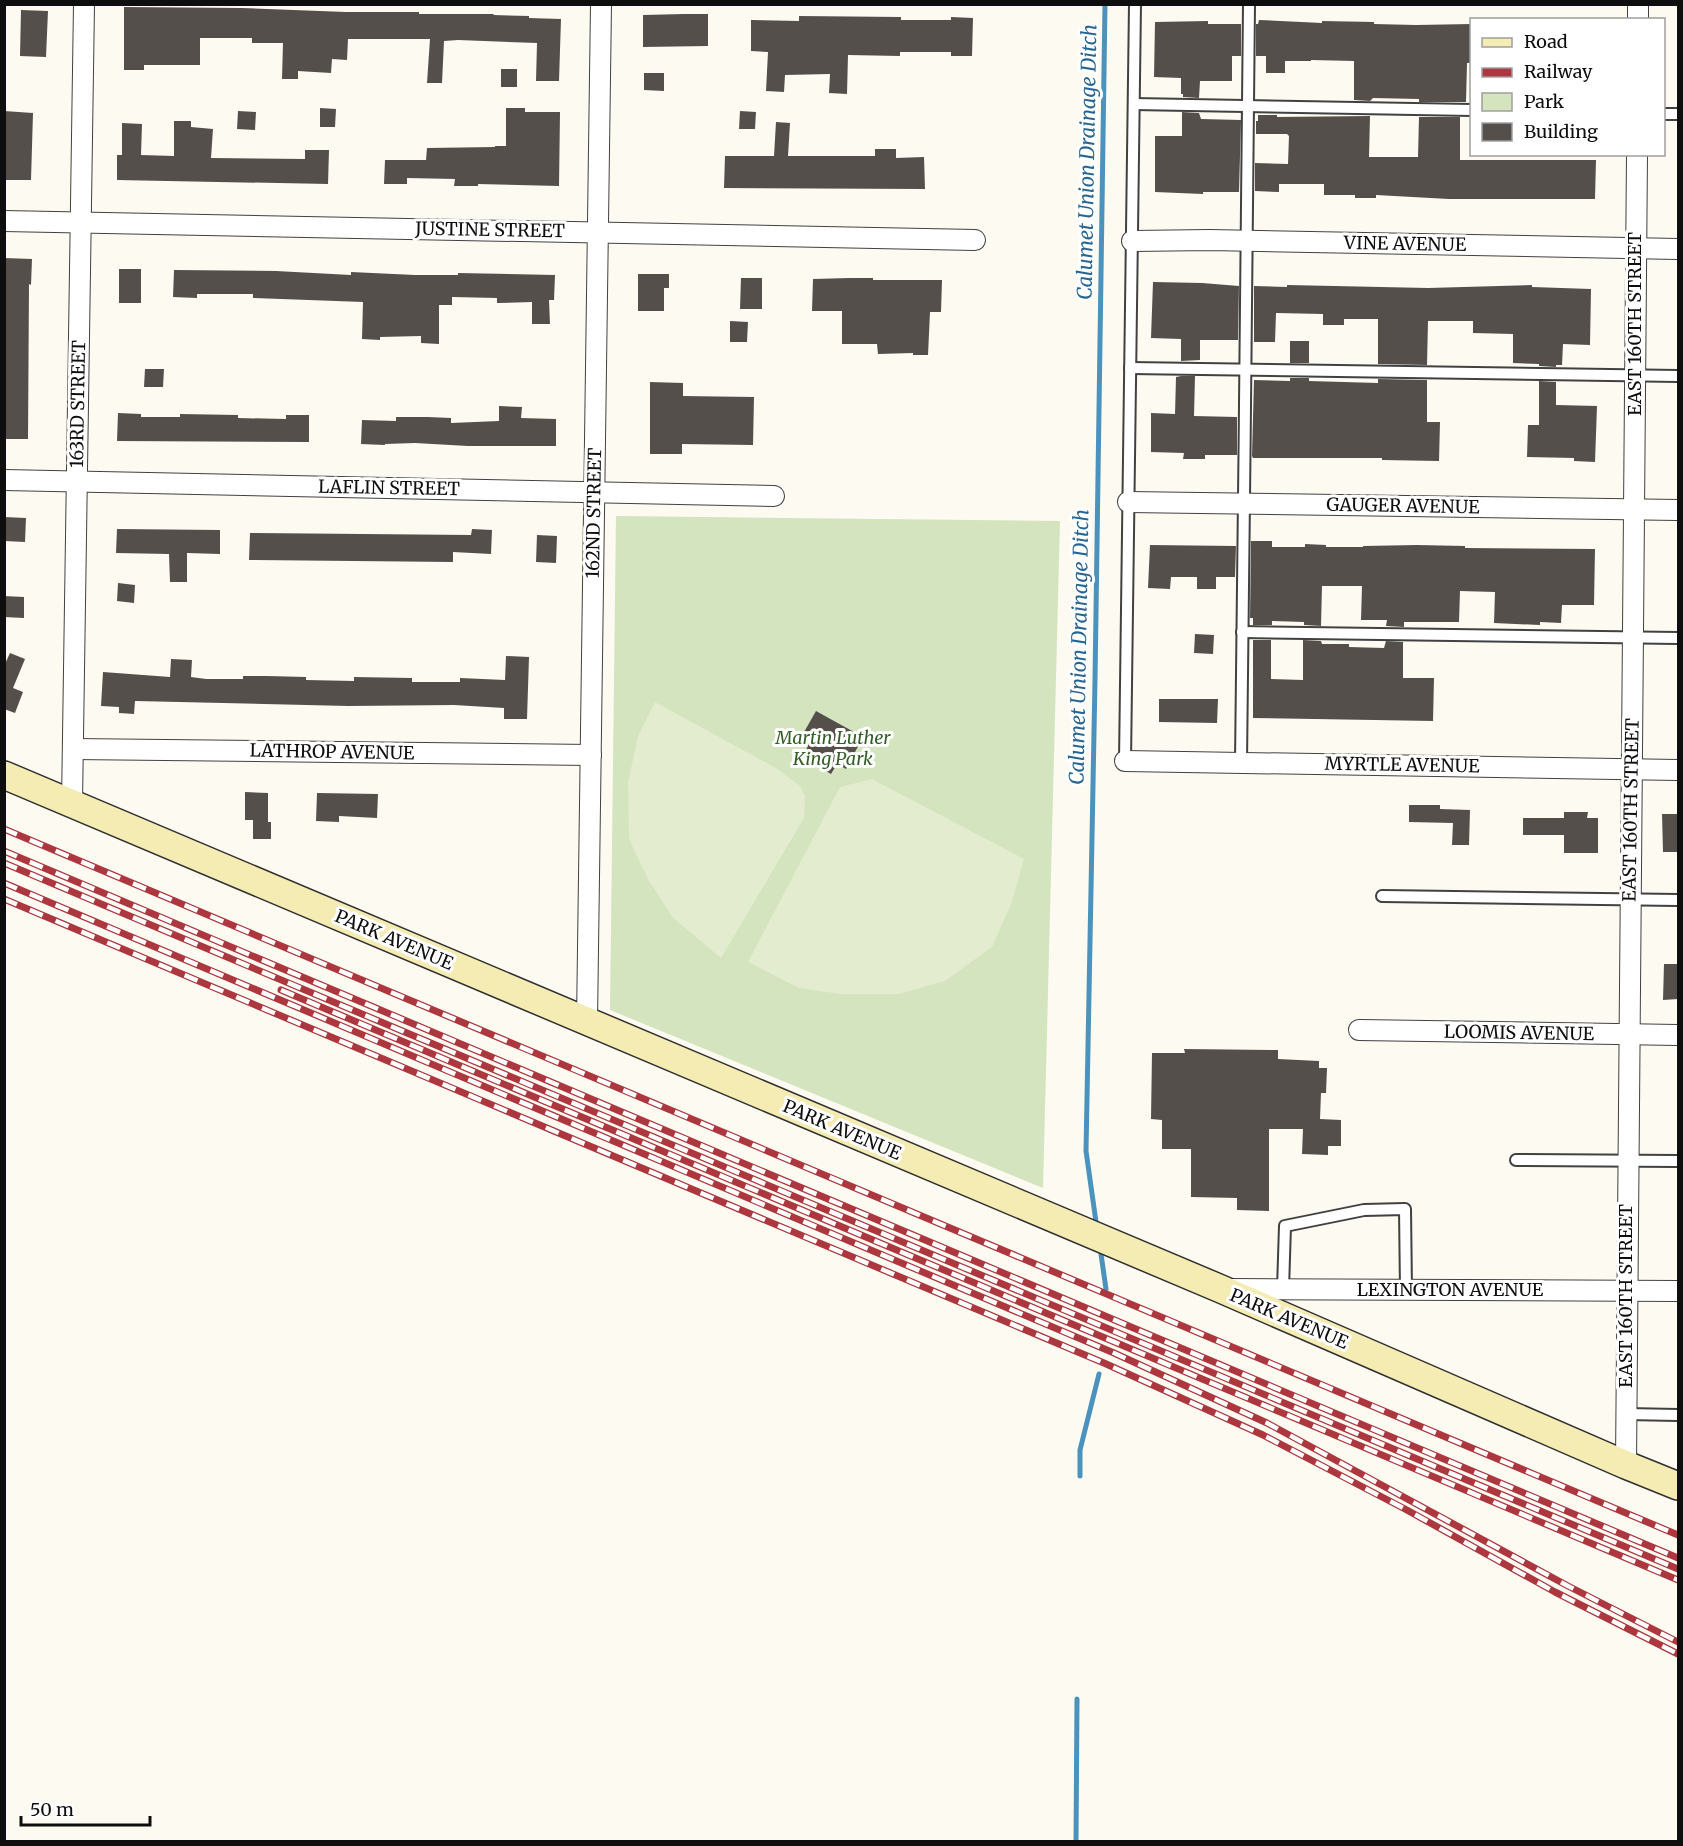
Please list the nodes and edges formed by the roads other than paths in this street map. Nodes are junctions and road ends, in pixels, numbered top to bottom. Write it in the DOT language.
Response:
graph roads {
  1 [pos="84,4"];
  2 [pos="601,4"];
  3 [pos="1135,4"];
  4 [pos="1249,4"];
  5 [pos="1134,104"];
  6 [pos="1248,106"];
  7 [pos="1470,110"];
  8 [pos="1637,156"];
  9 [pos="4,221"];
  10 [pos="81,222"];
  11 [pos="598,232"];
  12 [pos="975,240"];
  13 [pos="1132,241"];
  14 [pos="1248,241"];
  15 [pos="1636,249"];
  16 [pos="1678,249"];
  17 [pos="1130,368"];
  18 [pos="1245,370"];
  19 [pos="1635,375"];
  20 [pos="1678,376"];
  21 [pos="4,480"];
  22 [pos="77,481"];
  23 [pos="594,492"];
  24 [pos="774,496"];
  25 [pos="1128,502"];
  26 [pos="1244,504"];
  27 [pos="1634,510"];
  28 [pos="1678,510"];
  29 [pos="1242,632"];
  30 [pos="1633,637"];
  31 [pos="1678,638"];
  32 [pos="74,749"];
  33 [pos="591,755"];
  34 [pos="1125,761"];
  35 [pos="1241,763"];
  36 [pos="1632,769"];
  37 [pos="1678,770"];
  38 [pos="4,775"];
  39 [pos="72,803"];
  40 [pos="1382,896"];
  41 [pos="1630,899"];
  42 [pos="1678,900"];
  43 [pos="587,1022"];
  44 [pos="1359,1030"];
  45 [pos="1629,1035"];
  46 [pos="1678,1035"];
  47 [pos="1516,1160"];
  48 [pos="1628,1160"];
  49 [pos="1678,1161"];
  50 [pos="1221,1289"];
  51 [pos="1283,1289"];
  52 [pos="1406,1290"];
  53 [pos="1626,1290"];
  54 [pos="1678,1292"];
  55 [pos="1626,1414"];
  56 [pos="1678,1415"];
  57 [pos="1626,1465"];
  58 [pos="1678,1486"];
  1 -- 10 [label="street, 163RD STREET"];
  2 -- 11 [label="street, 162ND STREET"];
  3 -- 5 [label="lane"];
  4 -- 6 [label="lane"];
  5 -- 6 [label="lane"];
  5 -- 13 [label="lane"];
  6 -- 7 [label="lane"];
  6 -- 14 [label="lane"];
  8 -- 15 [label="street, EAST 160TH STREET"];
  9 -- 10 [label="street, JUSTINE STREET"];
  10 -- 11 [label="street, JUSTINE STREET"];
  10 -- 22 [label="street, 163RD STREET"];
  11 -- 12 [label="street, JUSTINE STREET"];
  11 -- 23 [label="street, 162ND STREET"];
  13 -- 14 [label="street, VINE AVENUE"];
  13 -- 17 [label="lane"];
  14 -- 15 [label="street, VINE AVENUE"];
  14 -- 18 [label="lane"];
  15 -- 16 [label="street, VINE AVENUE"];
  15 -- 19 [label="street, EAST 160TH STREET"];
  17 -- 18 [label="lane"];
  17 -- 25 [label="lane"];
  18 -- 19 [label="lane"];
  18 -- 26 [label="lane"];
  19 -- 20 [label="lane"];
  19 -- 27 [label="street, EAST 160TH STREET"];
  21 -- 22 [label="street, LAFLIN STREET"];
  22 -- 23 [label="street, LAFLIN STREET"];
  22 -- 32 [label="street, 163RD STREET"];
  23 -- 24 [label="street, LAFLIN STREET"];
  23 -- 33 [label="street, 162ND STREET"];
  25 -- 26 [label="street, GAUGER AVENUE"];
  25 -- 34 [label="lane"];
  26 -- 27 [label="street, GAUGER AVENUE"];
  26 -- 29 [label="lane"];
  27 -- 28 [label="street, GAUGER AVENUE"];
  27 -- 30 [label="street, EAST 160TH STREET"];
  29 -- 30 [label="lane"];
  29 -- 35 [label="lane"];
  30 -- 31 [label="lane"];
  30 -- 36 [label="street, EAST 160TH STREET"];
  32 -- 33 [label="street, LATHROP AVENUE"];
  32 -- 39 [label="street, 163RD STREET"];
  33 -- 43 [label="street, 162ND STREET"];
  34 -- 35 [label="street, MYRTLE AVENUE"];
  35 -- 36 [label="street, MYRTLE AVENUE"];
  36 -- 37 [label="street, MYRTLE AVENUE"];
  36 -- 41 [label="street, EAST 160TH STREET"];
  38 -- 39 [label="street, PARK AVENUE"];
  39 -- 43 [label="street, PARK AVENUE"];
  40 -- 41 [label="lane"];
  41 -- 42 [label="lane"];
  41 -- 45 [label="street, EAST 160TH STREET"];
  43 -- 50 [label="street, PARK AVENUE"];
  44 -- 45 [label="street, LOOMIS AVENUE"];
  45 -- 46 [label="street, LOOMIS AVENUE"];
  45 -- 48 [label="street, EAST 160TH STREET"];
  47 -- 48 [label="lane"];
  48 -- 49 [label="lane"];
  48 -- 53 [label="street, EAST 160TH STREET"];
  50 -- 51 [label="street, LEXINGTON AVENUE"];
  50 -- 57 [label="street, PARK AVENUE"];
  51 -- 52 [label="street, LEXINGTON AVENUE"];
  51 -- 52 [label="lane"];
  52 -- 53 [label="street, LEXINGTON AVENUE"];
  53 -- 54 [label="street, LEXINGTON AVENUE"];
  53 -- 55 [label="street, EAST 160TH STREET"];
  55 -- 56 [label="lane"];
  55 -- 57 [label="street, EAST 160TH STREET"];
  57 -- 58 [label="street, PARK AVENUE"];
}
